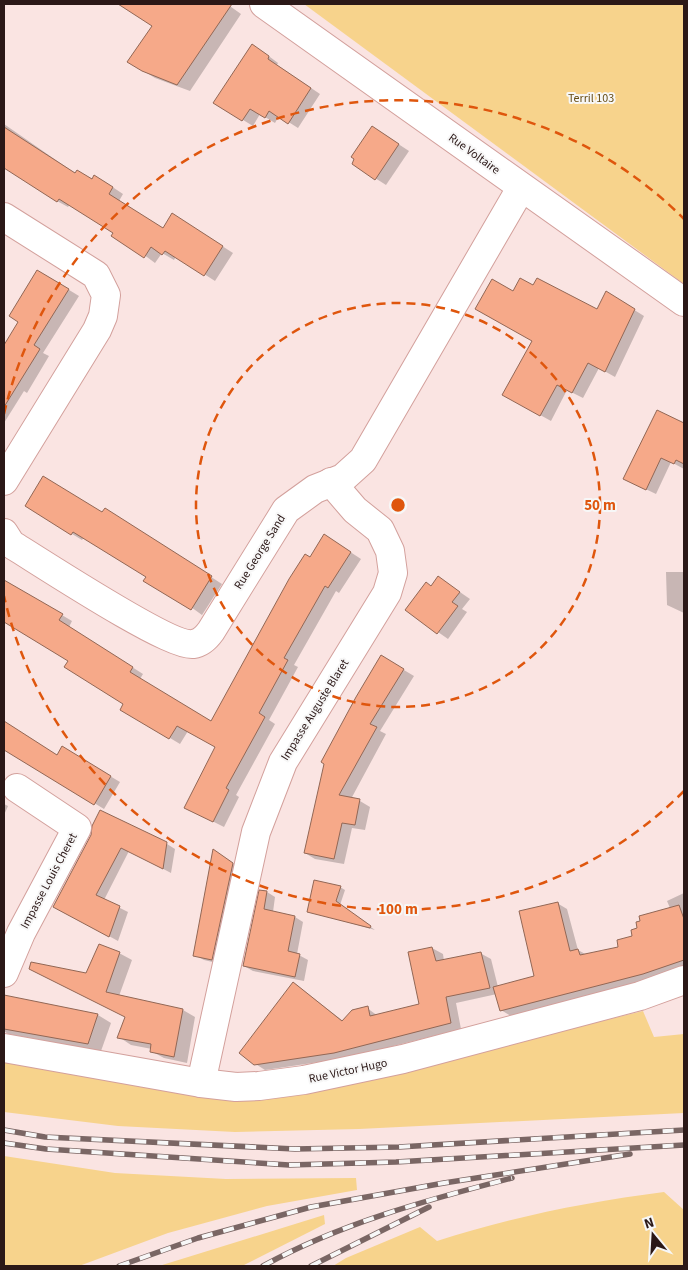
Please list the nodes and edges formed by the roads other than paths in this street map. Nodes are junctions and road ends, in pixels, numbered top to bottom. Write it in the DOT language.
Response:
graph roads {
  1 [pos="264,4"];
  2 [pos="521,188"];
  3 [pos="4,217"];
  4 [pos="684,302"];
  5 [pos="4,481"];
  6 [pos="331,482"];
  7 [pos="4,534"];
  8 [pos="17,788"];
  9 [pos="4,973"];
  10 [pos="684,980"];
  11 [pos="4,1048"];
  12 [pos="201,1083"];
  1 -- 2 [label="street, Rue Voltaire"];
  2 -- 4 [label="street, Rue Voltaire"];
  2 -- 6 [label="street, Rue George Sand"];
  3 -- 5 [label="street"];
  6 -- 7 [label="street, Rue George Sand"];
  6 -- 12 [label="street, Impasse Auguste Blaret"];
  8 -- 9 [label="street, Impasse Louis Cheret"];
  10 -- 12 [label="street, Rue Victor Hugo"];
  11 -- 12 [label="street, Rue Victor Hugo"];
}
